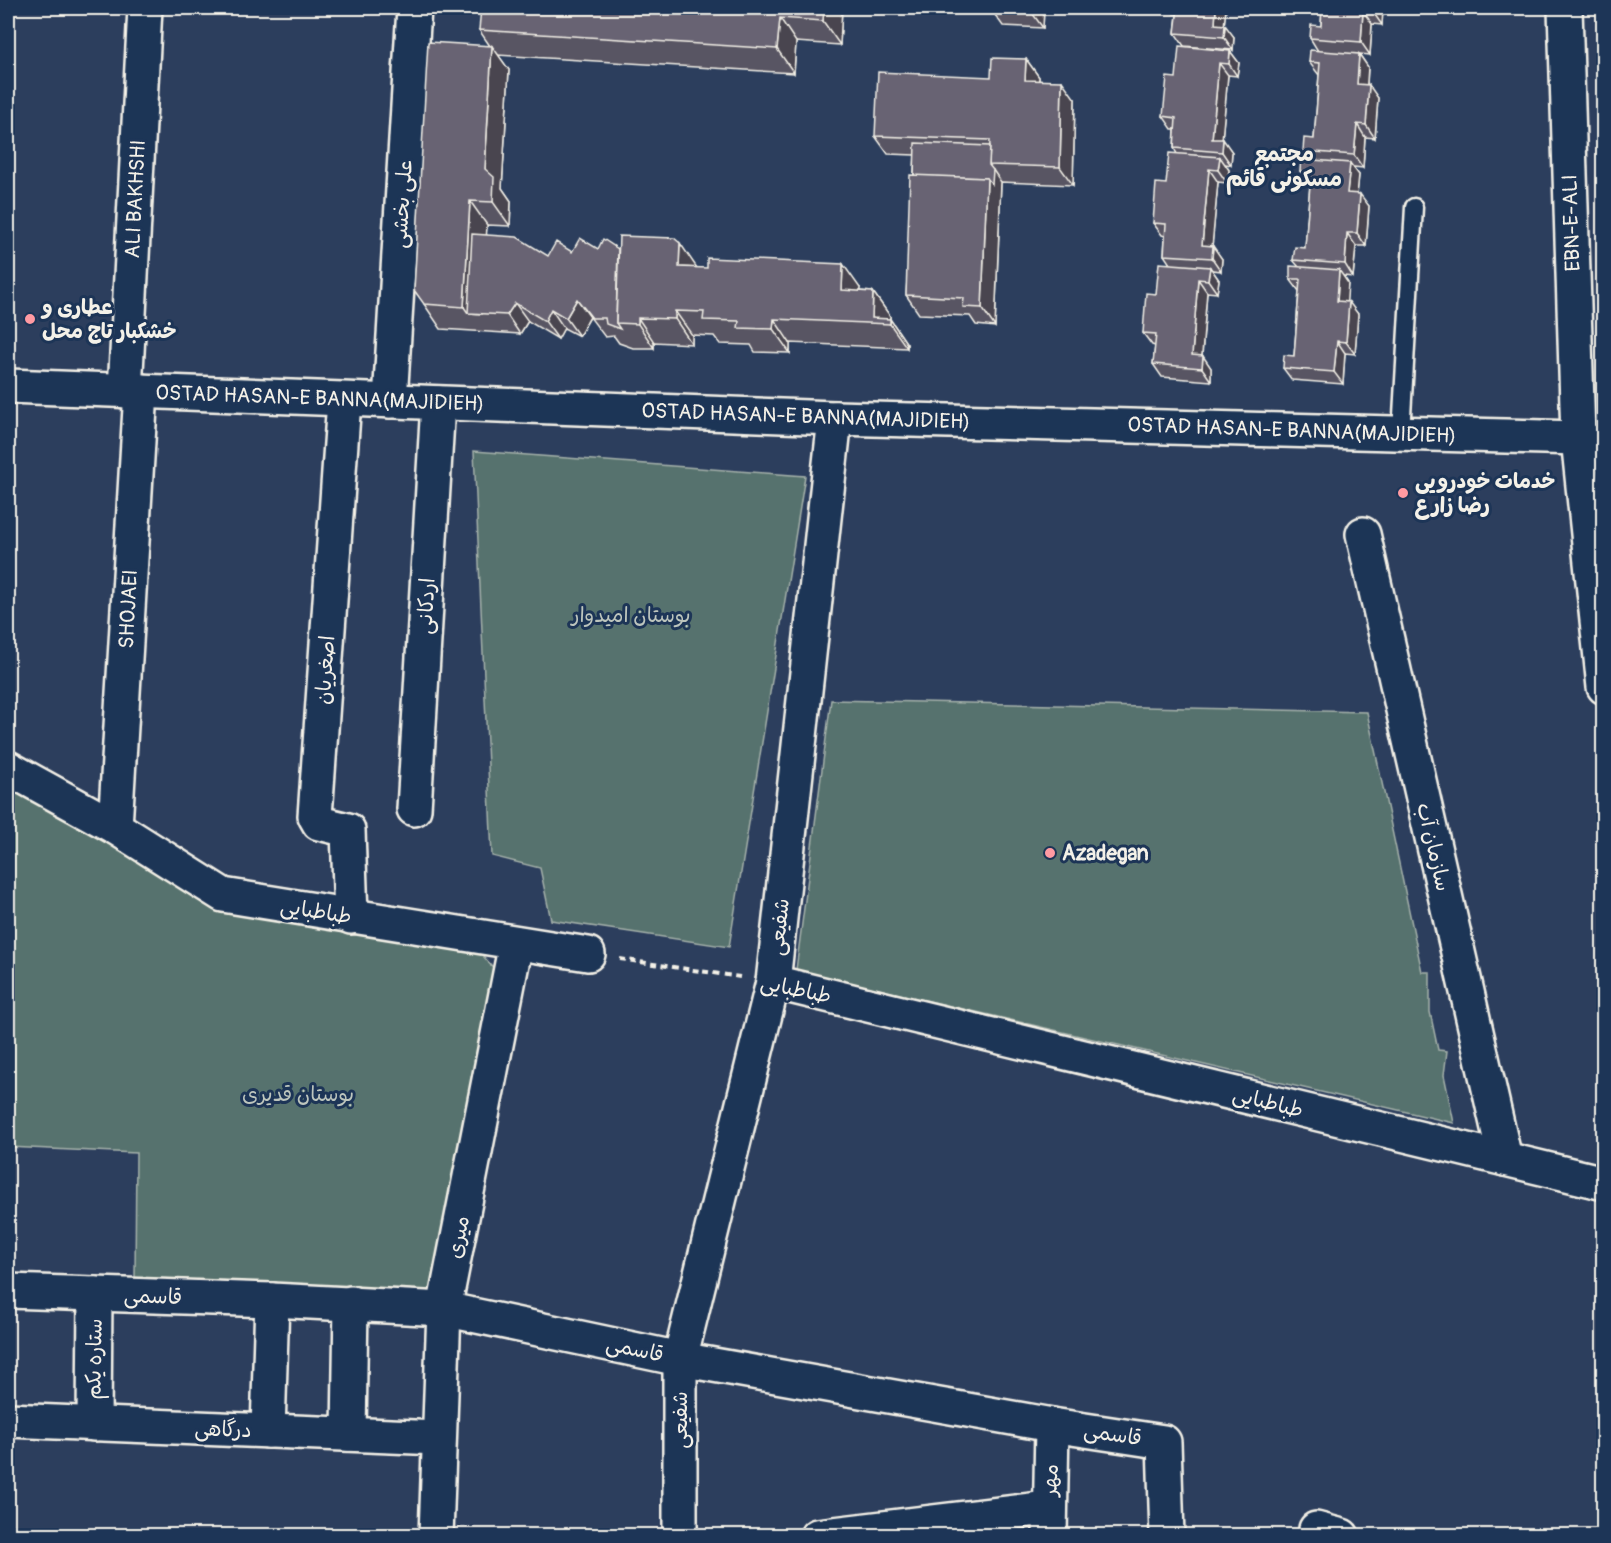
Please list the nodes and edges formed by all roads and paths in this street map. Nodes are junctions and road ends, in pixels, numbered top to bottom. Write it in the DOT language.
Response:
graph roads {
  1 [pos="145,8"];
  2 [pos="414,8"];
  3 [pos="1565,8"];
  4 [pos="1414,207"];
  5 [pos="8,386"];
  6 [pos="133,391"];
  7 [pos="344,400"];
  8 [pos="390,401"];
  9 [pos="438,403"];
  10 [pos="835,418"];
  11 [pos="1401,433"];
  12 [pos="1591,442"];
  13 [pos="1363,534"];
  14 [pos="1604,687"];
  15 [pos="8,768"];
  16 [pos="414,809"];
  17 [pos="115,827"];
  18 [pos="351,916"];
  19 [pos="516,942"];
  20 [pos="588,954"];
  21 [pos="773,982"];
  22 [pos="1505,1159"];
  23 [pos="1604,1183"];
  24 [pos="8,1291"];
  25 [pos="95,1294"];
  26 [pos="272,1300"];
  27 [pos="351,1304"];
  28 [pos="444,1309"];
  29 [pos="680,1359"];
  30 [pos="8,1420"];
  31 [pos="94,1424"];
  32 [pos="1052,1425"];
  33 [pos="268,1431"];
  34 [pos="348,1434"];
  35 [pos="439,1438"];
  36 [pos="1049,1522"];
  37 [pos="436,1536"];
  38 [pos="680,1536"];
  39 [pos="817,1536"];
  40 [pos="1167,1536"];
  1 -- 6 [label="street, ALI BAKHSHI"];
  2 -- 8 [label="street, علی بخشی"];
  3 -- 12 [label="street, EBN-E-ALI"];
  4 -- 11 [label="lane"];
  5 -- 6 [label="street, OSTAD HASAN-E BANNA(MAJIDIEH)"];
  6 -- 7 [label="street, OSTAD HASAN-E BANNA(MAJIDIEH)"];
  6 -- 17 [label="street, SHOJAEI"];
  7 -- 8 [label="street, OSTAD HASAN-E BANNA(MAJIDIEH)"];
  7 -- 18 [label="street, اصغریان"];
  8 -- 9 [label="street, OSTAD HASAN-E BANNA(MAJIDIEH)"];
  9 -- 10 [label="street, OSTAD HASAN-E BANNA(MAJIDIEH)"];
  9 -- 16 [label="street, اردکانی"];
  10 -- 11 [label="street, OSTAD HASAN-E BANNA(MAJIDIEH)"];
  10 -- 21 [label="street, شفیعی"];
  11 -- 12 [label="street, OSTAD HASAN-E BANNA(MAJIDIEH)"];
  12 -- 14 [label="street, EBN-E-ALI"];
  13 -- 22 [label="street, سازمان آب"];
  15 -- 17 [label="street, طباطبایی"];
  17 -- 18 [label="street, طباطبایی"];
  18 -- 19 [label="street, طباطبایی"];
  19 -- 20 [label="street, طباطبایی"];
  19 -- 28 [label="street, میری"];
  20 -- 21 [label="path, طباطبایی"];
  21 -- 22 [label="street, طباطبایی"];
  21 -- 29 [label="street, شفیعی"];
  22 -- 23 [label="street, طباطبایی"];
  24 -- 25 [label="street, قاسمی"];
  25 -- 26 [label="street, قاسمی"];
  25 -- 31 [label="street, ستاره یکم"];
  26 -- 27 [label="street, قاسمی"];
  26 -- 33 [label="street"];
  27 -- 28 [label="street, قاسمی"];
  27 -- 34 [label="street"];
  28 -- 29 [label="street, قاسمی"];
  28 -- 35 [label="street, میری"];
  29 -- 32 [label="street, قاسمی"];
  29 -- 38 [label="street, شفیعی"];
  30 -- 31 [label="street, درگاهی"];
  31 -- 33 [label="street, درگاهی"];
  32 -- 36 [label="street, مهر"];
  32 -- 40 [label="street, قاسمی"];
  33 -- 34 [label="street, درگاهی"];
  34 -- 35 [label="street, درگاهی"];
  35 -- 37 [label="street, میری"];
  36 -- 39 [label="street"];
}
